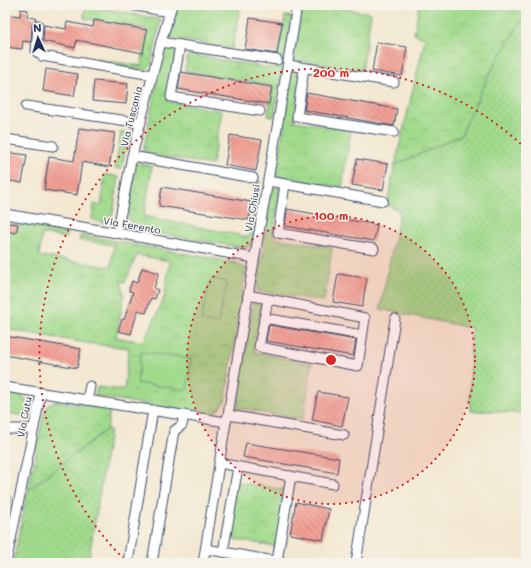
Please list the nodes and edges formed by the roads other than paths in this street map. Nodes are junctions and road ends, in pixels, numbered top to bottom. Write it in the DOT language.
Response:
graph roads {
  1 [pos="132,5"];
  2 [pos="297,5"];
  3 [pos="170,8"];
  4 [pos="38,25"];
  5 [pos="161,42"];
  6 [pos="180,45"];
  7 [pos="85,58"];
  8 [pos="277,60"];
  9 [pos="288,65"];
  10 [pos="113,68"];
  11 [pos="304,68"];
  12 [pos="152,75"];
  13 [pos="394,82"];
  14 [pos="26,106"];
  15 [pos="260,111"];
  16 [pos="141,122"];
  17 [pos="394,132"];
  18 [pos="5,139"];
  19 [pos="53,146"];
  20 [pos="132,156"];
  21 [pos="253,178"];
  22 [pos="268,181"];
  23 [pos="285,184"];
  24 [pos="383,201"];
  25 [pos="5,214"];
  26 [pos="118,233"];
  27 [pos="374,249"];
  28 [pos="254,258"];
  29 [pos="248,295"];
  30 [pos="268,298"];
  31 [pos="264,318"];
  32 [pos="395,319"];
  33 [pos="362,335"];
  34 [pos="90,386"];
  35 [pos="5,387"];
  36 [pos="40,393"];
  37 [pos="87,400"];
  38 [pos="153,410"];
  39 [pos="184,415"];
  40 [pos="227,418"];
  41 [pos="5,429"];
  42 [pos="33,429"];
  43 [pos="344,435"];
  44 [pos="219,463"];
  45 [pos="238,466"];
  46 [pos="291,476"];
  47 [pos="333,484"];
  48 [pos="206,549"];
  49 [pos="223,552"];
  50 [pos="128,562"];
  51 [pos="282,562"];
  52 [pos="6,563"];
  53 [pos="152,563"];
  54 [pos="203,563"];
  55 [pos="356,563"];
  1 -- 3 [label="street"];
  2 -- 9 [label="street, Via Chiusi"];
  3 -- 5 [label="street, Via Tuscania"];
  4 -- 10 [label="street"];
  5 -- 6 [label="street"];
  5 -- 12 [label="street, Via Tuscania"];
  6 -- 8 [label="street"];
  6 -- 15 [label="street"];
  7 -- 10 [label="street"];
  9 -- 11 [label="street"];
  9 -- 22 [label="street, Via Chiusi"];
  10 -- 12 [label="street"];
  11 -- 13 [label="street"];
  11 -- 17 [label="street"];
  12 -- 16 [label="street, Via Tuscania"];
  14 -- 16 [label="street"];
  16 -- 20 [label="street, Via Tuscania"];
  18 -- 19 [label="street"];
  20 -- 21 [label="street"];
  20 -- 26 [label="street, Via Tuscania"];
  22 -- 23 [label="street"];
  22 -- 28 [label="street, Via Chiusi"];
  23 -- 24 [label="street"];
  23 -- 27 [label="street"];
  25 -- 26 [label="street, Via Ferento"];
  26 -- 28 [label="street, Via Ferento"];
  28 -- 29 [label="street, Via Chiusi"];
  29 -- 30 [label="street"];
  29 -- 40 [label="street, Via Chiusi"];
  30 -- 31 [label="street"];
  30 -- 33 [label="street"];
  31 -- 33 [label="street"];
  31 -- 33 [label="street"];
  32 -- 55 [label="street"];
  34 -- 37 [label="street"];
  35 -- 36 [label="street, Via Cutu"];
  36 -- 37 [label="street, Via Cutu"];
  36 -- 42 [label="street, Via Cutu"];
  37 -- 38 [label="street, Via Cutu"];
  38 -- 39 [label="street, Via Cutu"];
  38 -- 50 [label="street"];
  39 -- 40 [label="street, Via Cutu"];
  39 -- 53 [label="street"];
  40 -- 43 [label="street"];
  40 -- 44 [label="street, Via Chiusi"];
  41 -- 42 [label="street"];
  42 -- 52 [label="street, Via Cutu"];
  44 -- 45 [label="street"];
  44 -- 48 [label="street, Via Chiusi"];
  45 -- 46 [label="street"];
  45 -- 49 [label="street"];
  46 -- 47 [label="street"];
  46 -- 51 [label="street"];
  48 -- 49 [label="street"];
  48 -- 54 [label="street, Via Chiusi"];
  49 -- 51 [label="street"];
}
